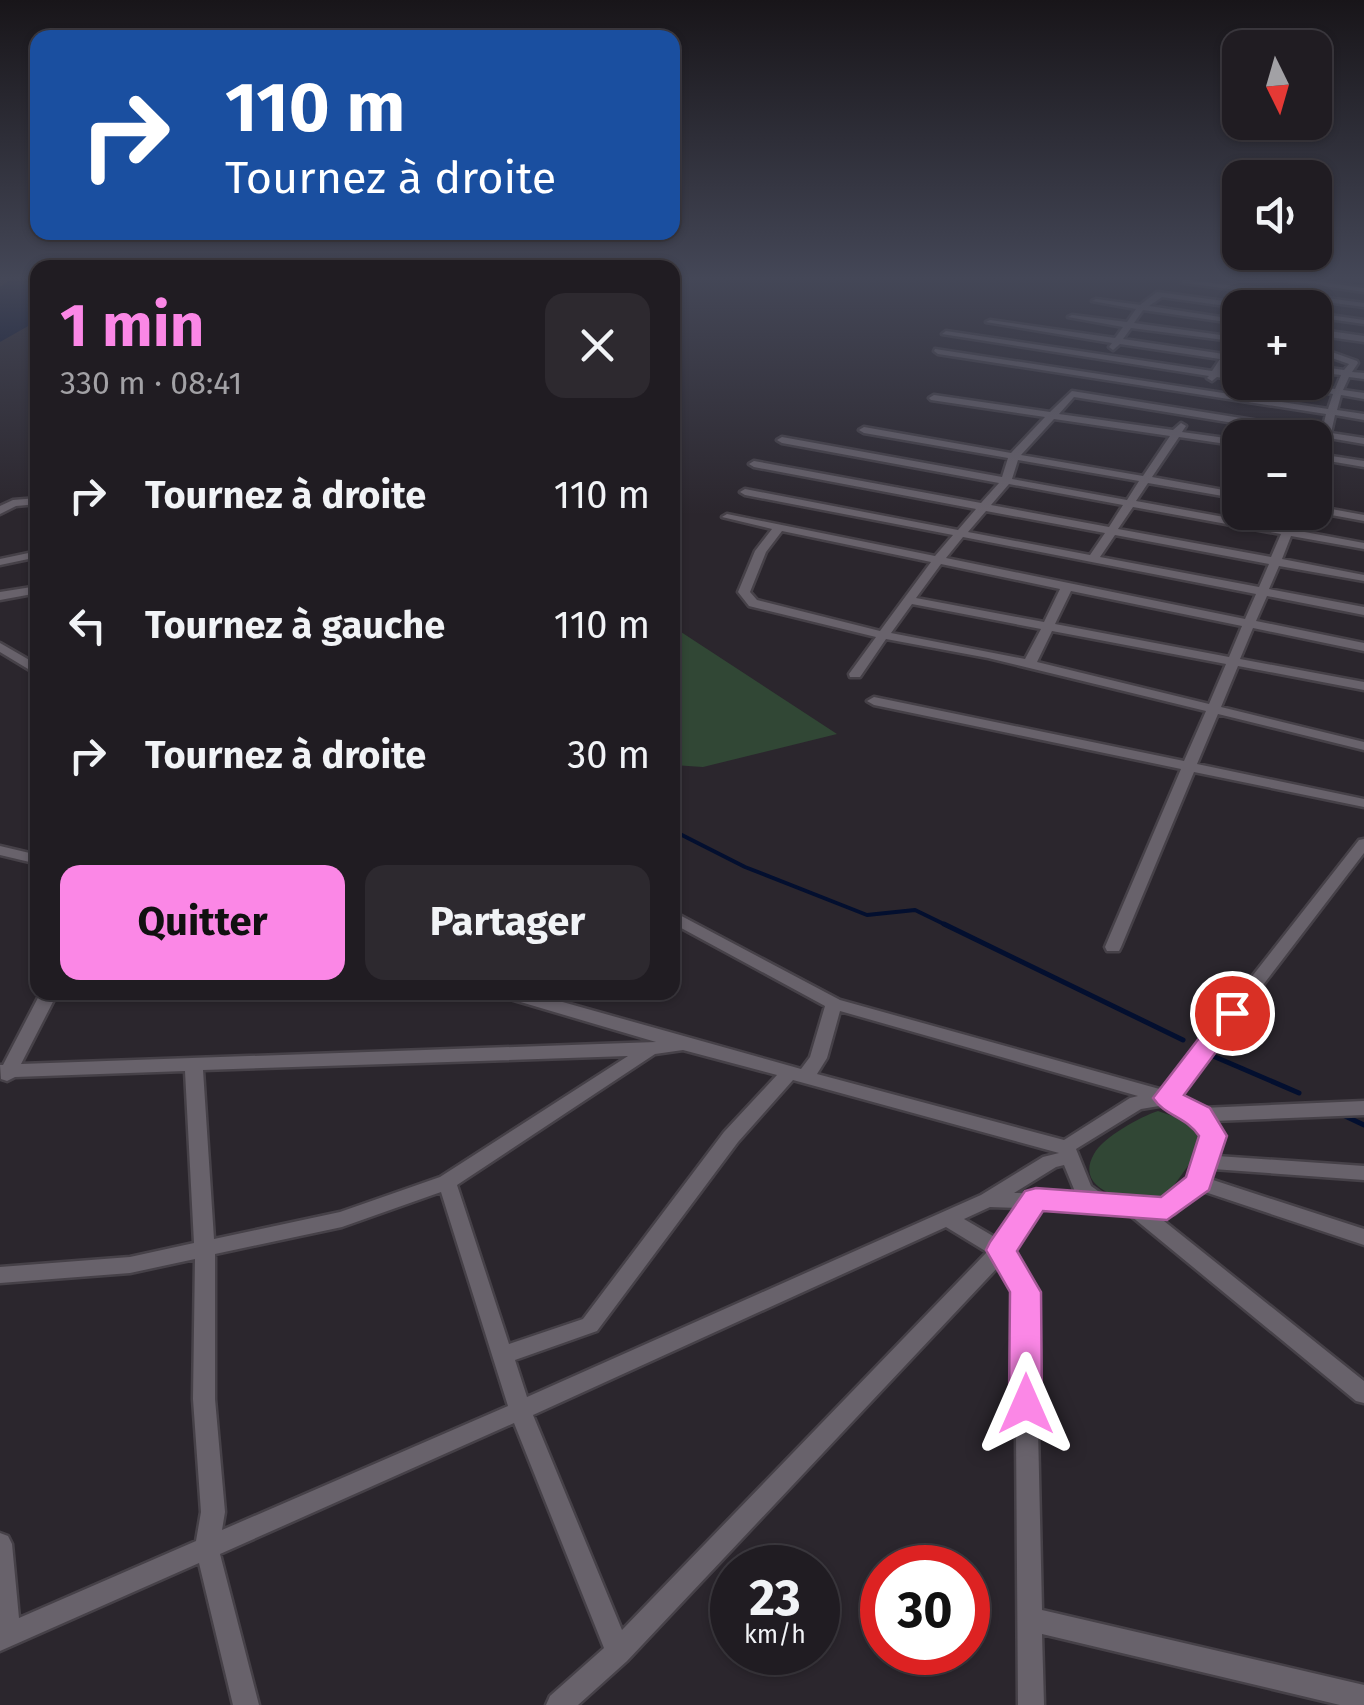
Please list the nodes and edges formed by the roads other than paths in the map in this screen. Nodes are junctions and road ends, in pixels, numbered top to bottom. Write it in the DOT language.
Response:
graph roads {
  1 [pos="966,356"];
  2 [pos="1093,356"];
  3 [pos="1103,357"];
  4 [pos="1359,363"];
  5 [pos="1222,368"];
  6 [pos="1332,372"];
  7 [pos="1214,374"];
  8 [pos="1345,374"];
  9 [pos="1087,375"];
  10 [pos="1222,375"];
  11 [pos="1364,376"];
  12 [pos="1332,391"];
  13 [pos="1337,392"];
  14 [pos="1203,393"];
  15 [pos="1072,394"];
  16 [pos="1364,396"];
  17 [pos="934,398"];
  18 [pos="1187,412"];
  19 [pos="1332,413"];
  20 [pos="1052,414"];
  21 [pos="1364,418"];
  22 [pos="1236,420"];
  23 [pos="1331,420"];
  24 [pos="864,430"];
  25 [pos="1177,432"];
  26 [pos="1332,435"];
  27 [pos="782,440"];
  28 [pos="1222,440"];
  29 [pos="1364,440"];
  30 [pos="1014,456"];
  31 [pos="1332,458"];
  32 [pos="754,464"];
  33 [pos="1364,464"];
  34 [pos="1146,480"];
  35 [pos="1006,482"];
  36 [pos="745,492"];
  37 [pos="1222,493"];
  38 [pos="30,501"];
  39 [pos="1131,504"];
  40 [pos="985,506"];
  41 [pos="0,512"];
  42 [pos="1332,512"];
  43 [pos="727,517"];
  44 [pos="1364,518"];
  45 [pos="779,528"];
  46 [pos="1115,529"];
  47 [pos="1288,532"];
  48 [pos="962,534"];
  49 [pos="1364,546"];
  50 [pos="30,556"];
  51 [pos="1093,559"];
  52 [pos="938,560"];
  53 [pos="0,562"];
  54 [pos="1276,562"];
  55 [pos="1364,578"];
  56 [pos="1067,586"];
  57 [pos="30,590"];
  58 [pos="1263,591"];
  59 [pos="0,596"];
  60 [pos="909,600"];
  61 [pos="1364,610"];
  62 [pos="1250,624"];
  63 [pos="1049,625"];
  64 [pos="883,635"];
  65 [pos="0,647"];
  66 [pos="1364,647"];
  67 [pos="1234,660"];
  68 [pos="1030,665"];
  69 [pos="30,666"];
  70 [pos="855,674"];
  71 [pos="1364,686"];
  72 [pos="874,701"];
  73 [pos="1212,711"];
  74 [pos="1364,746"];
  75 [pos="1188,768"];
  76 [pos="1364,803"];
  77 [pos="1364,843"];
  78 [pos="0,850"];
  79 [pos="30,858"];
  80 [pos="680,920"];
  81 [pos="1112,947"];
  82 [pos="46,1000"];
  83 [pos="533,1000"];
  84 [pos="834,1004"];
  85 [pos="683,1044"];
  86 [pos="651,1049"];
  87 [pos="194,1066"];
  88 [pos="4,1074"];
  89 [pos="797,1074"];
  90 [pos="1166,1098"];
  91 [pos="1364,1108"];
  92 [pos="1200,1115"];
  93 [pos="1068,1152"];
  94 [pos="1208,1162"];
  95 [pos="1364,1174"];
  96 [pos="447,1182"];
  97 [pos="1199,1182"];
  98 [pos="1036,1199"];
  99 [pos="988,1200"];
  100 [pos="1100,1202"];
  101 [pos="1136,1210"];
  102 [pos="948,1219"];
  103 [pos="1364,1237"];
  104 [pos="204,1250"];
  105 [pos="1001,1250"];
  106 [pos="0,1275"];
  107 [pos="505,1354"];
  108 [pos="1364,1394"];
  109 [pos="520,1410"];
  110 [pos="0,1544"];
  111 [pos="207,1549"];
  112 [pos="1030,1619"];
  113 [pos="4,1637"];
  114 [pos="618,1652"];
  115 [pos="1364,1698"];
  116 [pos="246,1705"];
  117 [pos="559,1705"];
  118 [pos="1031,1705"];
  1 -- 9 [label="street"];
  2 -- 3 [label="street"];
  3 -- 7 [label="street"];
  3 -- 9 [label="street"];
  4 -- 8 [label="street"];
  5 -- 7 [label="street"];
  6 -- 8 [label="street"];
  7 -- 10 [label="street"];
  7 -- 14 [label="street"];
  8 -- 11 [label="street"];
  8 -- 13 [label="street"];
  9 -- 14 [label="street"];
  9 -- 15 [label="street"];
  12 -- 13 [label="street"];
  13 -- 16 [label="street"];
  13 -- 19 [label="street"];
  14 -- 18 [label="street"];
  14 -- 19 [label="street"];
  15 -- 18 [label="street"];
  15 -- 20 [label="street"];
  17 -- 20 [label="street"];
  18 -- 22 [label="street"];
  18 -- 25 [label="street"];
  19 -- 21 [label="street"];
  19 -- 23 [label="street"];
  20 -- 25 [label="street"];
  20 -- 30 [label="street"];
  24 -- 30 [label="street"];
  25 -- 28 [label="street"];
  25 -- 34 [label="street"];
  26 -- 29 [label="street"];
  27 -- 35 [label="street"];
  30 -- 34 [label="street"];
  30 -- 35 [label="street"];
  31 -- 33 [label="street"];
  32 -- 40 [label="street"];
  34 -- 37 [label="street"];
  34 -- 39 [label="street"];
  35 -- 39 [label="street"];
  35 -- 40 [label="street"];
  36 -- 48 [label="street"];
  38 -- 41 [label="street"];
  39 -- 46 [label="street"];
  39 -- 47 [label="street"];
  40 -- 46 [label="street"];
  40 -- 48 [label="street"];
  42 -- 44 [label="street"];
  43 -- 45 [label="street"];
  45 -- 52 [label="street"];
  45 -- 64 [label="street"];
  46 -- 51 [label="street"];
  46 -- 54 [label="street"];
  47 -- 49 [label="street"];
  47 -- 54 [label="street"];
  48 -- 51 [label="street"];
  48 -- 52 [label="street"];
  50 -- 53 [label="street"];
  51 -- 58 [label="street"];
  52 -- 56 [label="street"];
  52 -- 60 [label="street"];
  54 -- 55 [label="street"];
  54 -- 58 [label="street"];
  56 -- 62 [label="street"];
  56 -- 63 [label="street"];
  57 -- 59 [label="street"];
  58 -- 61 [label="street"];
  58 -- 62 [label="street"];
  60 -- 63 [label="street"];
  60 -- 64 [label="street"];
  62 -- 66 [label="street"];
  62 -- 67 [label="street"];
  63 -- 67 [label="street"];
  63 -- 68 [label="street"];
  64 -- 68 [label="street"];
  64 -- 70 [label="street"];
  65 -- 69 [label="street"];
  67 -- 71 [label="street"];
  67 -- 73 [label="street"];
  68 -- 73 [label="street"];
  72 -- 75 [label="street"];
  73 -- 74 [label="street"];
  73 -- 75 [label="street"];
  75 -- 76 [label="street"];
  75 -- 81 [label="street"];
  77 -- 90 [label="street"];
  78 -- 79 [label="street"];
  80 -- 84 [label="street"];
  82 -- 88 [label="street"];
  83 -- 85 [label="street"];
  84 -- 89 [label="street"];
  84 -- 90 [label="street"];
  85 -- 86 [label="street"];
  85 -- 89 [label="street"];
  86 -- 87 [label="street"];
  86 -- 96 [label="street"];
  87 -- 88 [label="street"];
  87 -- 104 [label="street"];
  89 -- 93 [label="street"];
  89 -- 107 [label="street"];
  90 -- 92 [label="street"];
  90 -- 93 [label="street"];
  91 -- 92 [label="street"];
  92 -- 94 [label="street"];
  93 -- 99 [label="street"];
  93 -- 100 [label="street"];
  94 -- 95 [label="street"];
  94 -- 97 [label="street"];
  96 -- 104 [label="street"];
  96 -- 107 [label="street"];
  97 -- 101 [label="street"];
  97 -- 103 [label="street"];
  98 -- 99 [label="street"];
  98 -- 100 [label="street"];
  98 -- 105 [label="street"];
  99 -- 102 [label="street"];
  100 -- 101 [label="street"];
  101 -- 108 [label="street"];
  102 -- 105 [label="street"];
  102 -- 109 [label="street"];
  104 -- 106 [label="street"];
  104 -- 111 [label="street"];
  105 -- 112 [label="street"];
  105 -- 114 [label="street"];
  107 -- 109 [label="street"];
  109 -- 111 [label="street"];
  109 -- 114 [label="street"];
  110 -- 113 [label="street"];
  111 -- 113 [label="street"];
  111 -- 116 [label="street"];
  112 -- 115 [label="street"];
  112 -- 118 [label="street"];
  114 -- 117 [label="street"];
}
